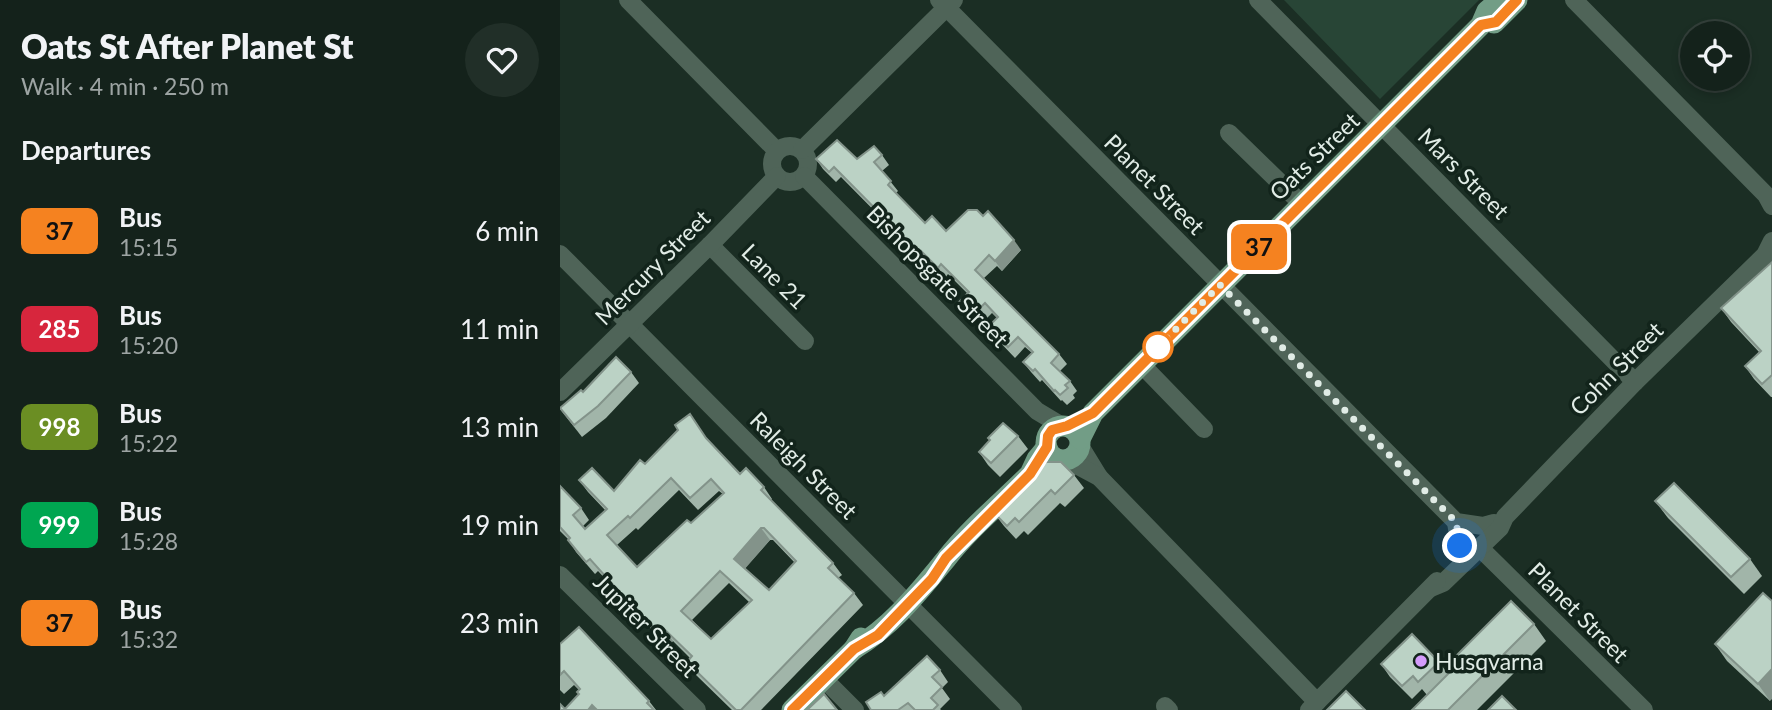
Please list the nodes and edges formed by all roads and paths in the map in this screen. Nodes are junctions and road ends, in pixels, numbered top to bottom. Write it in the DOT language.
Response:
graph roads {
  1 [pos="628,0"];
  2 [pos="1258,0"];
  3 [pos="1500,0"];
  4 [pos="1517,0"];
  5 [pos="1576,1"];
  6 [pos="946,2"];
  7 [pos="1481,25"];
  8 [pos="1383,125"];
  9 [pos="1229,133"];
  10 [pos="802,150"];
  11 [pos="778,151"];
  12 [pos="777,176"];
  13 [pos="804,176"];
  14 [pos="1770,199"];
  15 [pos="1302,204"];
  16 [pos="710,245"];
  17 [pos="1770,249"];
  18 [pos="560,254"];
  19 [pos="1220,285"];
  20 [pos="629,323"];
  21 [pos="805,341"];
  22 [pos="1141,364"];
  23 [pos="1635,382"];
  24 [pos="560,392"];
  25 [pos="1204,429"];
  26 [pos="1063,443"];
  27 [pos="1499,520"];
  28 [pos="1456,522"];
  29 [pos="1480,548"];
  30 [pos="1461,556"];
  31 [pos="560,575"];
  32 [pos="1432,588"];
  33 [pos="903,600"];
  34 [pos="824,679"];
  35 [pos="1313,706"];
  36 [pos="697,710"];
  37 [pos="792,710"];
  38 [pos="855,710"];
  39 [pos="1013,710"];
  40 [pos="1644,710"];
  1 -- 11 [label="street"];
  2 -- 8 [label="street, Mars Street"];
  3 -- 7 [label="main road, Oats Street"];
  4 -- 7 [label="main road, Oats Street"];
  5 -- 14 [label="street"];
  6 -- 10 [label="street"];
  6 -- 19 [label="street, Planet Street"];
  7 -- 8 [label="main road, Oats Street"];
  8 -- 15 [label="main road, Oats Street"];
  8 -- 23 [label="street, Mars Street"];
  9 -- 15 [label="street"];
  10 -- 11 [label="street"];
  10 -- 13 [label="street"];
  11 -- 12 [label="street"];
  12 -- 13 [label="street"];
  12 -- 16 [label="street, Mercury Street"];
  13 -- 26 [label="street, Bishopsgate Street"];
  15 -- 19 [label="main road, Oats Street"];
  16 -- 20 [label="street, Mercury Street"];
  16 -- 21 [label="street, Lane 21"];
  17 -- 23 [label="street, Cohn Street"];
  18 -- 20 [label="street, Raleigh Street"];
  19 -- 22 [label="main road, Oats Street"];
  19 -- 28 [label="street, Planet Street"];
  20 -- 24 [label="street, Mercury Street"];
  20 -- 33 [label="street, Raleigh Street"];
  22 -- 25 [label="street"];
  22 -- 26 [label="main road, Oats Street"];
  23 -- 27 [label="street, Cohn Street"];
  26 -- 33 [label="main road"];
  26 -- 35 [label="street, Bishopsgate Street"];
  27 -- 28 [label="street"];
  27 -- 29 [label="street, Cohn Street"];
  27 -- 30 [label="street, Cohn Street"];
  28 -- 30 [label="street"];
  29 -- 32 [label="street, Cohn Street"];
  29 -- 40 [label="street, Planet Street"];
  30 -- 32 [label="street, Cohn Street"];
  31 -- 36 [label="street, Jupiter Street"];
  32 -- 35 [label="street, Cohn Street"];
  33 -- 34 [label="main road"];
  33 -- 39 [label="street, Raleigh Street"];
  34 -- 37 [label="main road"];
  34 -- 38 [label="street"];
}
